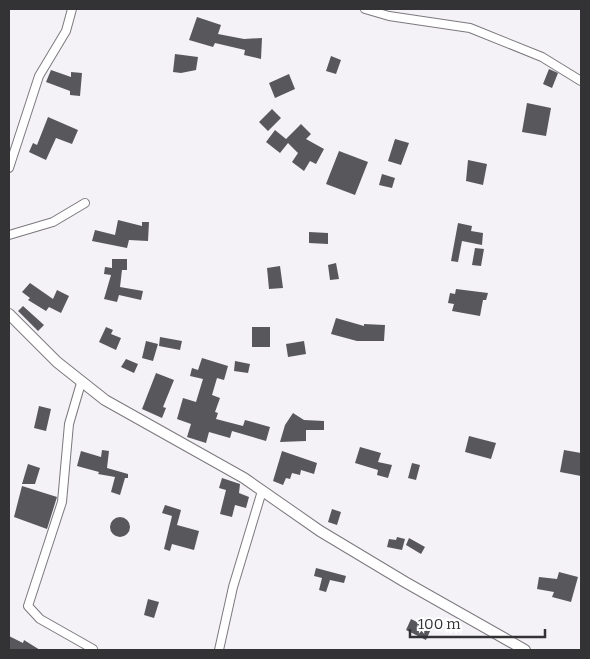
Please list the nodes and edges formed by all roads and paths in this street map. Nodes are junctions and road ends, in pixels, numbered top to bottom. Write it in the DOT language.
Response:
graph roads {
  1 [pos="72,9"];
  2 [pos="364,9"];
  3 [pos="581,81"];
  4 [pos="9,168"];
  5 [pos="85,203"];
  6 [pos="9,235"];
  7 [pos="9,314"];
  8 [pos="81,383"];
  9 [pos="262,491"];
  10 [pos="93,649"];
  11 [pos="219,650"];
  12 [pos="526,650"];
  1 -- 4 [label="street"];
  2 -- 3 [label="street"];
  5 -- 6 [label="street"];
  7 -- 8 [label="main road"];
  8 -- 9 [label="main road"];
  8 -- 10 [label="street"];
  9 -- 11 [label="street"];
  9 -- 12 [label="main road"];
}
